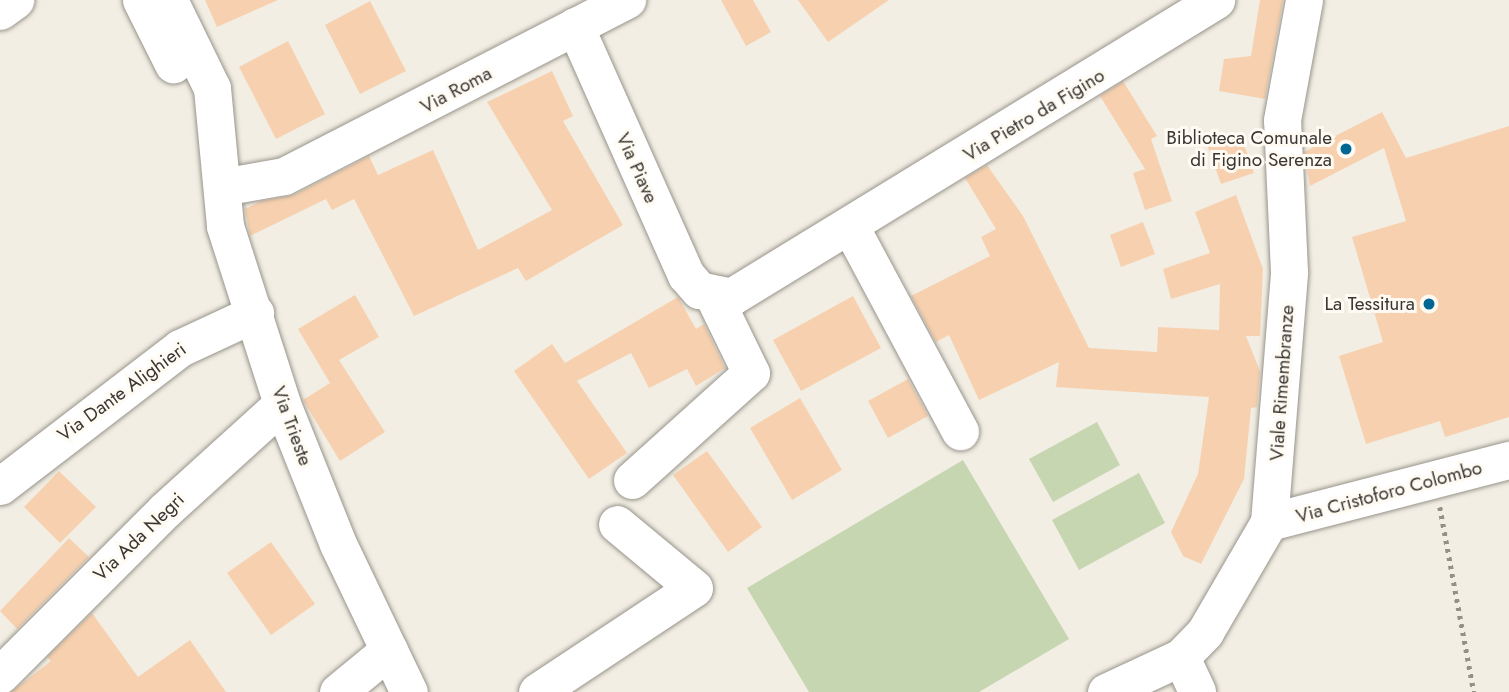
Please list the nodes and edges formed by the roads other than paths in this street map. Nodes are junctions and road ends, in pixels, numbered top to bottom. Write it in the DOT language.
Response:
graph roads {
  1 [pos="15,0"];
  2 [pos="141,0"];
  3 [pos="169,0"];
  4 [pos="627,0"];
  5 [pos="1216,0"];
  6 [pos="1304,0"];
  7 [pos="0,11"];
  8 [pos="575,26"];
  9 [pos="219,167"];
  10 [pos="850,226"];
  11 [pos="714,297"];
  12 [pos="254,313"];
  13 [pos="282,404"];
  14 [pos="960,431"];
  15 [pos="1509,460"];
  16 [pos="632,480"];
  17 [pos="0,486"];
  18 [pos="1269,522"];
  19 [pos="617,524"];
  20 [pos="389,650"];
  21 [pos="1181,657"];
  22 [pos="0,675"];
  23 [pos="338,692"];
  24 [pos="409,692"];
  25 [pos="537,692"];
  26 [pos="1106,692"];
  27 [pos="1197,692"];
  1 -- 7 [label="street"];
  2 -- 9 [label="street, Via Trieste"];
  3 -- 9 [label="street, Via Trieste"];
  4 -- 8 [label="street, Via Roma"];
  5 -- 10 [label="street, Via Pietro da Figino"];
  6 -- 18 [label="street, Viale Rimembranze"];
  8 -- 9 [label="street, Via Roma"];
  8 -- 11 [label="street, Via Piave"];
  9 -- 12 [label="street, Via Trieste"];
  10 -- 11 [label="street"];
  10 -- 14 [label="street"];
  11 -- 16 [label="street, Via Piave"];
  12 -- 13 [label="street, Via Trieste"];
  12 -- 17 [label="street, Via Dante Alighieri"];
  13 -- 20 [label="street, Via Trieste"];
  13 -- 22 [label="street, Via Ada Negri"];
  15 -- 18 [label="street, Via Cristoforo Colombo"];
  18 -- 21 [label="street, Viale Rimembranze"];
  19 -- 25 [label="street"];
  20 -- 23 [label="street"];
  20 -- 24 [label="street, Via Trieste"];
  21 -- 26 [label="street, Viale Rimembranze"];
  21 -- 27 [label="street"];
}
